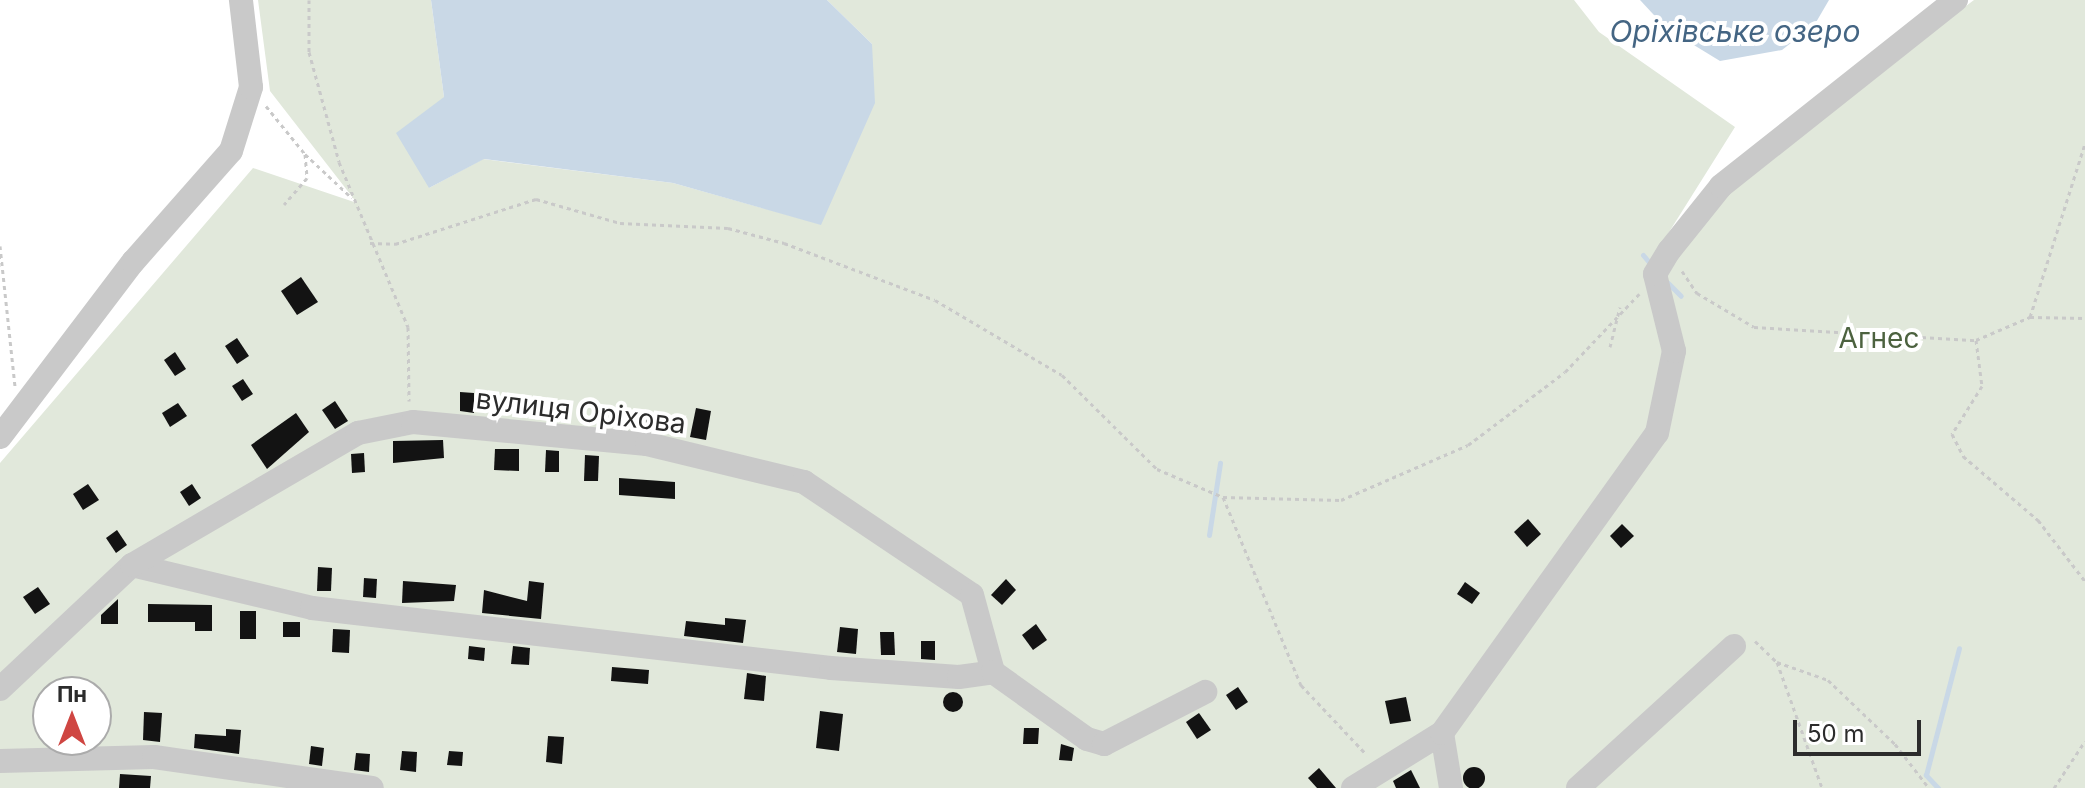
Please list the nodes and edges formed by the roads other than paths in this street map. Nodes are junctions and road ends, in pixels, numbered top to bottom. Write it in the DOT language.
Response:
graph roads {
  1 [pos="241,0"];
  2 [pos="1956,0"];
  3 [pos="0,437"];
  4 [pos="132,565"];
  5 [pos="1734,646"];
  6 [pos="993,672"];
  7 [pos="0,689"];
  8 [pos="1205,692"];
  9 [pos="1442,733"];
  10 [pos="0,761"];
  11 [pos="372,788"];
  12 [pos="1353,788"];
  13 [pos="1451,788"];
  14 [pos="1578,788"];
  1 -- 3 [label="street"];
  2 -- 9 [label="street"];
  4 -- 6 [label="street"];
  4 -- 6 [label="street, вулиця Оріхова"];
  4 -- 7 [label="street, вулиця Оріхова"];
  5 -- 14 [label="street"];
  6 -- 8 [label="street"];
  9 -- 12 [label="street"];
  9 -- 13 [label="street"];
  10 -- 11 [label="street"];
}
